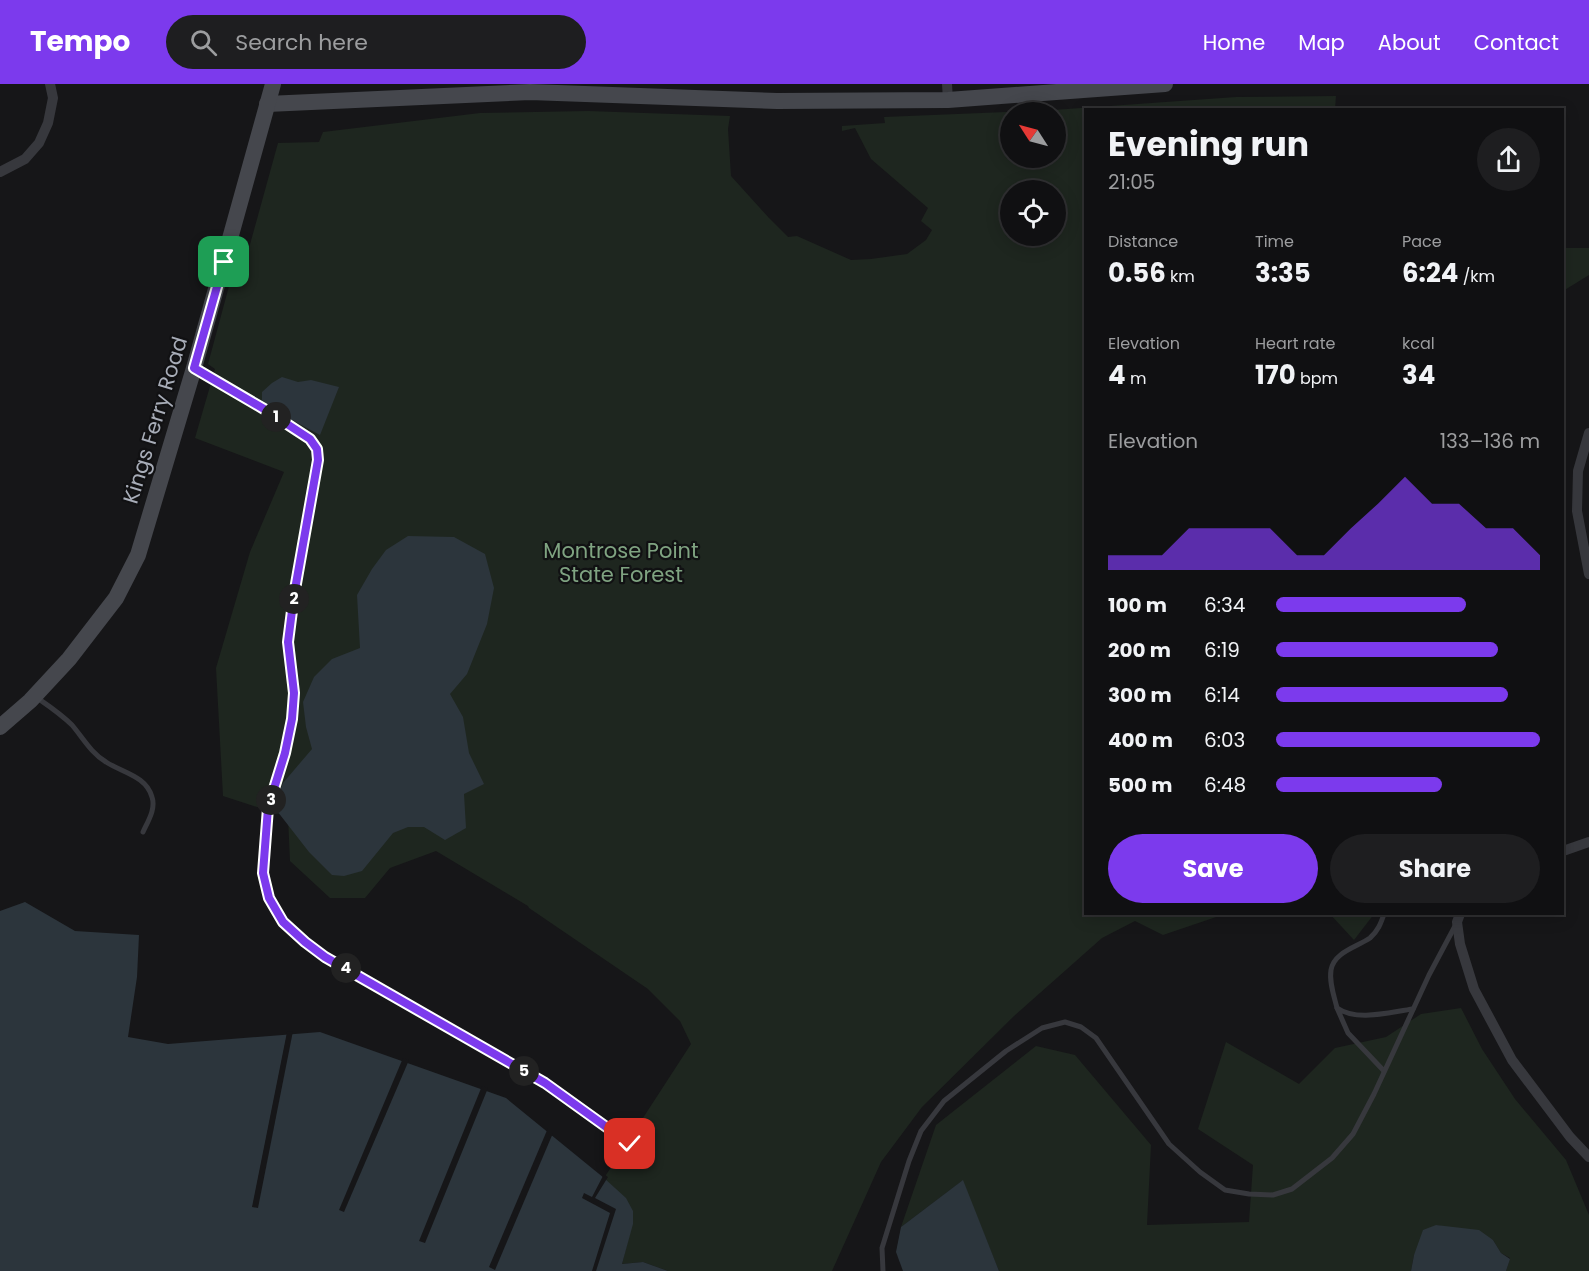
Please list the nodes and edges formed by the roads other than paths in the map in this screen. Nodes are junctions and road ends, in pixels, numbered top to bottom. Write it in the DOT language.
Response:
graph roads {
  1 [pos="50,84"];
  2 [pos="273,84"];
  3 [pos="1165,84"];
  4 [pos="947,92"];
  5 [pos="267,104"];
  6 [pos="0,172"];
  7 [pos="194,368"];
  8 [pos="1589,433"];
  9 [pos="1589,574"];
  10 [pos="34,696"];
  11 [pos="0,727"];
  12 [pos="143,832"];
  13 [pos="1589,842"];
  14 [pos="1564,851"];
  15 [pos="1384,915"];
  16 [pos="1459,918"];
  17 [pos="1337,1008"];
  18 [pos="1413,1009"];
  19 [pos="1384,1071"];
  20 [pos="630,1144"];
  21 [pos="1589,1157"];
  22 [pos="883,1271"];
  1 -- 6 [label="street"];
  2 -- 5 [label="street, Kings Ferry Road"];
  3 -- 4 [label="street"];
  4 -- 5 [label="street"];
  5 -- 7 [label="street, Kings Ferry Road"];
  7 -- 10 [label="street, Kings Ferry Road"];
  7 -- 20 [label="street"];
  8 -- 9 [label="street"];
  10 -- 11 [label="street, Kings Ferry Road"];
  10 -- 12 [label="lane"];
  13 -- 14 [label="street"];
  15 -- 17 [label="lane"];
  16 -- 18 [label="lane"];
  16 -- 21 [label="street"];
  17 -- 18 [label="lane"];
  17 -- 19 [label="lane"];
  18 -- 19 [label="lane"];
  19 -- 22 [label="lane"];
}
